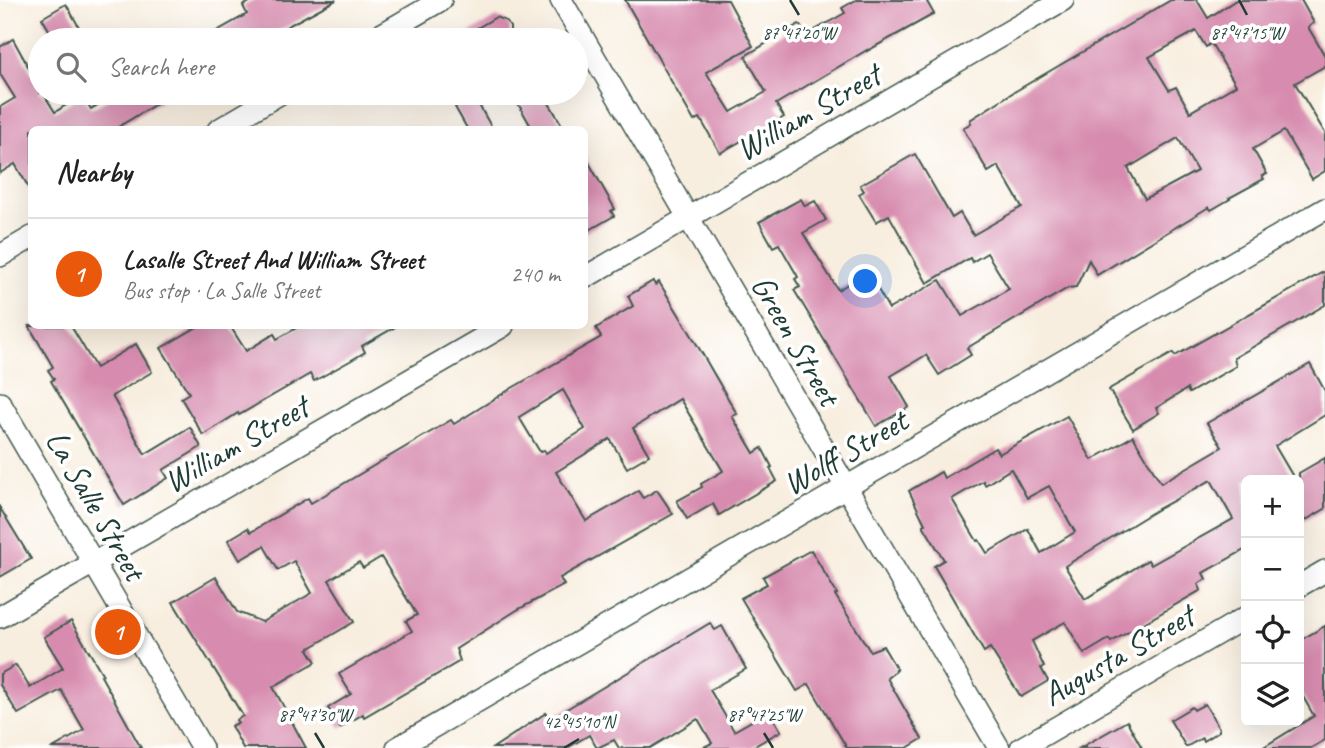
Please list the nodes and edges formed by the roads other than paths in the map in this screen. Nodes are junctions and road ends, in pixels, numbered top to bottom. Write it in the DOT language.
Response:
graph roads {
  1 [pos="442,0"];
  2 [pos="561,0"];
  3 [pos="1063,0"];
  4 [pos="393,28"];
  5 [pos="577,28"];
  6 [pos="588,46"];
  7 [pos="261,105"];
  8 [pos="225,126"];
  9 [pos="1325,209"];
  10 [pos="688,218"];
  11 [pos="28,239"];
  12 [pos="0,256"];
  13 [pos="588,276"];
  14 [pos="498,329"];
  15 [pos="0,403"];
  16 [pos="846,488"];
  17 [pos="93,563"];
  18 [pos="1325,571"];
  19 [pos="1304,583"];
  20 [pos="0,617"];
  21 [pos="1241,620"];
  22 [pos="202,748"];
  23 [pos="397,748"];
  24 [pos="999,748"];
  25 [pos="1021,748"];
  1 -- 4 [label="street"];
  2 -- 5 [label="street, Green Street"];
  3 -- 10 [label="street, William Street"];
  6 -- 10 [label="street, Green Street"];
  7 -- 8 [label="street"];
  9 -- 16 [label="street, Wolff Street"];
  10 -- 13 [label="street, William Street"];
  10 -- 16 [label="street, Green Street"];
  11 -- 12 [label="street"];
  14 -- 17 [label="street, William Street"];
  15 -- 17 [label="street, La Salle Street"];
  16 -- 23 [label="street, Wolff Street"];
  16 -- 24 [label="street, Green Street"];
  17 -- 20 [label="street, William Street"];
  17 -- 22 [label="street, La Salle Street"];
  18 -- 19 [label="street"];
  21 -- 25 [label="street, Augusta Street"];
}
